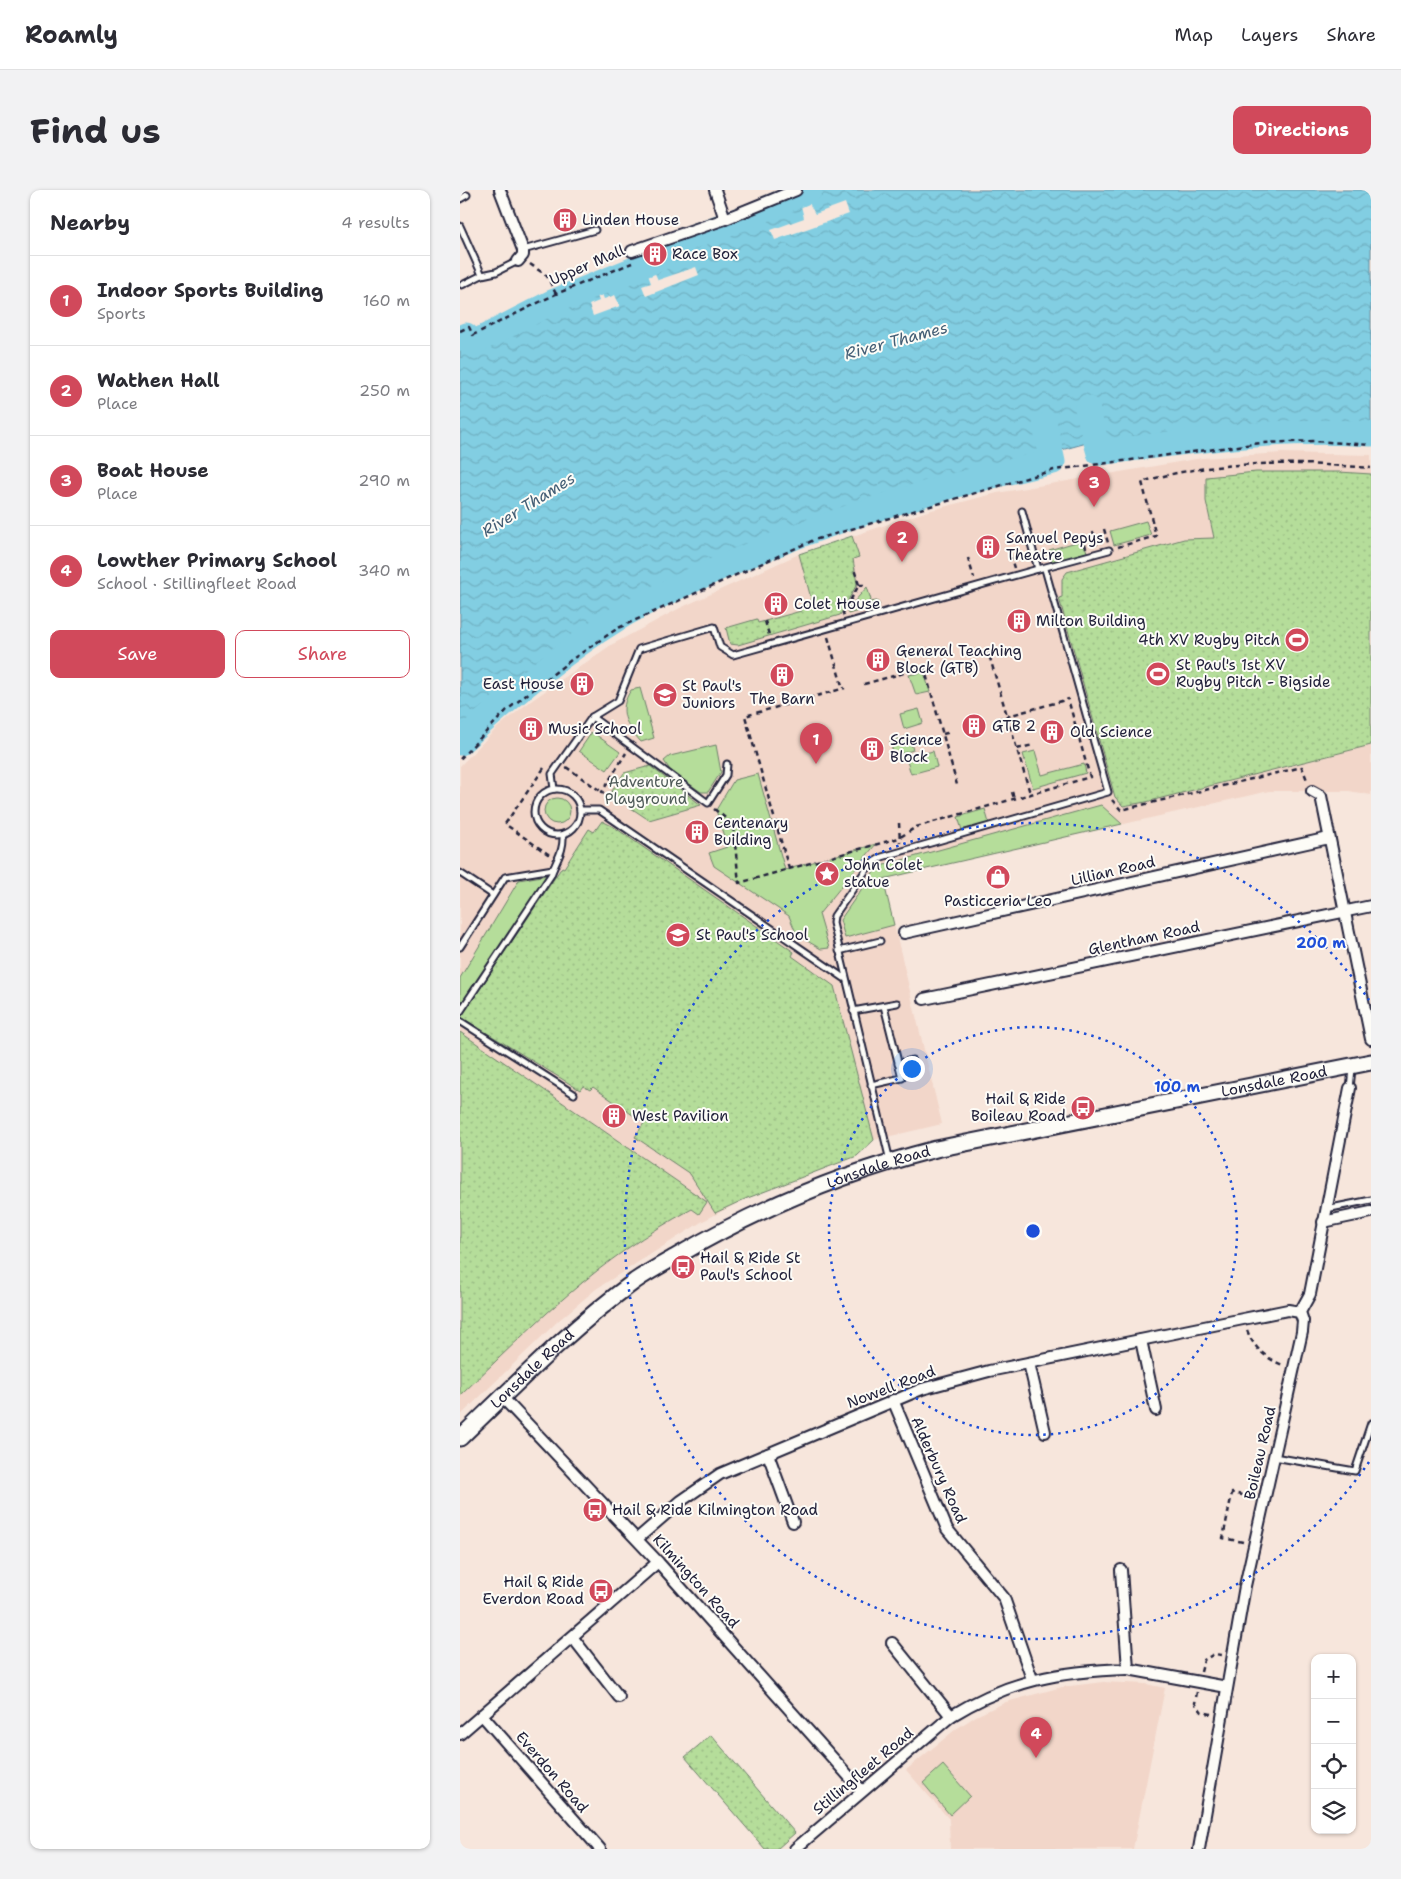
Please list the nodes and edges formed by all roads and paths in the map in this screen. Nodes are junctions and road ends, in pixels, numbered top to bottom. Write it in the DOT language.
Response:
graph roads {
  1 [pos="500,190"];
  2 [pos="715,190"];
  3 [pos="796,190"];
  4 [pos="467,195"];
  5 [pos="460,199"];
  6 [pos="725,219"];
  7 [pos="460,226"];
  8 [pos="595,230"];
  9 [pos="632,251"];
  10 [pos="520,256"];
  11 [pos="482,274"];
  12 [pos="592,278"];
  13 [pos="595,284"];
  14 [pos="462,285"];
  15 [pos="556,294"];
  16 [pos="460,331"];
  17 [pos="1371,445"];
  18 [pos="1371,468"];
  19 [pos="1022,511"];
  20 [pos="1104,529"];
  21 [pos="1093,532"];
  22 [pos="1110,550"];
  23 [pos="1099,553"];
  24 [pos="1010,555"];
  25 [pos="968,558"];
  26 [pos="856,569"];
  27 [pos="1038,569"];
  28 [pos="1045,569"];
  29 [pos="1016,575"];
  30 [pos="859,585"];
  31 [pos="867,585"];
  32 [pos="976,586"];
  33 [pos="765,621"];
  34 [pos="846,623"];
  35 [pos="826,629"];
  36 [pos="772,644"];
  37 [pos="988,648"];
  38 [pos="932,665"];
  39 [pos="924,667"];
  40 [pos="864,684"];
  41 [pos="1080,695"];
  42 [pos="1068,699"];
  43 [pos="1008,716"];
  44 [pos="592,717"];
  45 [pos="997,719"];
  46 [pos="951,732"];
  47 [pos="943,734"];
  48 [pos="1033,745"];
  49 [pos="1017,749"];
  50 [pos="626,753"];
  51 [pos="460,759"];
  52 [pos="560,763"];
  53 [pos="727,764"];
  54 [pos="957,784"];
  55 [pos="554,789"];
  56 [pos="1312,791"];
  57 [pos="602,792"];
  58 [pos="1012,792"];
  59 [pos="1108,792"];
  60 [pos="1030,794"];
  61 [pos="1014,798"];
  62 [pos="610,801"];
  63 [pos="708,803"];
  64 [pos="580,810"];
  65 [pos="899,823"];
  66 [pos="563,834"];
  67 [pos="899,838"];
  68 [pos="1329,838"];
  69 [pos="902,852"];
  70 [pos="553,854"];
  71 [pos="554,869"];
  72 [pos="788,870"];
  73 [pos="460,873"];
  74 [pos="493,895"];
  75 [pos="1371,906"];
  76 [pos="1345,912"];
  77 [pos="904,933"];
  78 [pos="880,941"];
  79 [pos="460,948"];
  80 [pos="839,951"];
  81 [pos="844,978"];
  82 [pos="924,999"];
  83 [pos="897,1003"];
  84 [pos="884,1006"];
  85 [pos="853,1011"];
  86 [pos="460,1012"];
  87 [pos="460,1021"];
  88 [pos="1371,1039"];
  89 [pos="912,1060"];
  90 [pos="1371,1062"];
  91 [pos="898,1064"];
  92 [pos="1352,1066"];
  93 [pos="871,1084"];
  94 [pos="1350,1088"];
  95 [pos="574,1094"];
  96 [pos="890,1161"];
  97 [pos="1371,1200"];
  98 [pos="1326,1209"];
  99 [pos="1371,1212"];
  100 [pos="1323,1222"];
  101 [pos="1300,1312"];
  102 [pos="1243,1320"];
  103 [pos="1141,1340"];
  104 [pos="1029,1363"];
  105 [pos="1294,1368"];
  106 [pos="502,1397"];
  107 [pos="893,1400"];
  108 [pos="1156,1410"];
  109 [pos="1371,1423"];
  110 [pos="1045,1432"];
  111 [pos="460,1438"];
  112 [pos="768,1454"];
  113 [pos="1274,1457"];
  114 [pos="1264,1499"];
  115 [pos="793,1522"];
  116 [pos="637,1539"];
  117 [pos="1254,1544"];
  118 [pos="658,1562"];
  119 [pos="1121,1570"];
  120 [pos="573,1638"];
  121 [pos="892,1643"];
  122 [pos="1128,1669"];
  123 [pos="1032,1679"];
  124 [pos="1227,1687"];
  125 [pos="619,1697"];
  126 [pos="482,1715"];
  127 [pos="951,1716"];
  128 [pos="460,1734"];
  129 [pos="862,1791"];
  130 [pos="600,1849"];
  131 [pos="795,1849"];
  132 [pos="1199,1849"];
  1 -- 10 [label="street"];
  2 -- 6 [label="street"];
  3 -- 6 [label="street, Upper Mall"];
  4 -- 5 [label="lane"];
  6 -- 9 [label="street, Upper Mall"];
  7 -- 11 [label="lane"];
  8 -- 10 [label="lane"];
  9 -- 12 [label="path, Upper Mall"];
  10 -- 11 [label="lane"];
  10 -- 15 [label="path"];
  11 -- 14 [label="lane"];
  12 -- 13 [label="path"];
  12 -- 15 [label="path, Upper Mall"];
  15 -- 16 [label="path, Upper Mall"];
  17 -- 51 [label="path"];
  18 -- 22 [label="path"];
  19 -- 27 [label="lane"];
  20 -- 22 [label="path"];
  21 -- 23 [label="path"];
  22 -- 23 [label="lane"];
  23 -- 28 [label="lane"];
  24 -- 29 [label="path"];
  25 -- 32 [label="path"];
  26 -- 30 [label="path"];
  27 -- 28 [label="lane"];
  27 -- 29 [label="lane"];
  28 -- 41 [label="lane"];
  29 -- 32 [label="lane"];
  30 -- 31 [label="path"];
  30 -- 34 [label="path"];
  32 -- 34 [label="lane"];
  33 -- 36 [label="path"];
  34 -- 35 [label="lane"];
  35 -- 36 [label="lane"];
  35 -- 72 [label="path"];
  36 -- 44 [label="lane"];
  37 -- 43 [label="path"];
  38 -- 39 [label="path"];
  39 -- 40 [label="path"];
  39 -- 47 [label="path"];
  41 -- 42 [label="path"];
  41 -- 59 [label="lane"];
  42 -- 43 [label="path"];
  42 -- 60 [label="path"];
  43 -- 45 [label="path"];
  43 -- 49 [label="path"];
  44 -- 52 [label="lane"];
  44 -- 63 [label="lane"];
  46 -- 47 [label="path"];
  47 -- 54 [label="path"];
  48 -- 49 [label="path"];
  49 -- 60 [label="path"];
  50 -- 57 [label="path"];
  52 -- 55 [label="lane"];
  52 -- 57 [label="path"];
  52 -- 70 [label="path"];
  53 -- 63 [label="lane"];
  55 -- 64 [label="lane"];
  55 -- 66 [label="lane"];
  56 -- 59 [label="path"];
  56 -- 68 [label="street"];
  57 -- 62 [label="path"];
  58 -- 61 [label="path"];
  59 -- 69 [label="lane"];
  60 -- 61 [label="path"];
  61 -- 67 [label="path"];
  63 -- 72 [label="path"];
  64 -- 66 [label="lane"];
  64 -- 81 [label="lane"];
  65 -- 67 [label="path"];
  66 -- 71 [label="lane"];
  67 -- 69 [label="path"];
  67 -- 72 [label="path"];
  68 -- 76 [label="street"];
  68 -- 77 [label="street, Lillian Road"];
  69 -- 80 [label="lane"];
  71 -- 74 [label="lane"];
  71 -- 86 [label="lane"];
  73 -- 74 [label="lane"];
  74 -- 79 [label="lane"];
  75 -- 76 [label="street, Glentham Road"];
  76 -- 82 [label="street, Glentham Road"];
  76 -- 88 [label="street"];
  78 -- 80 [label="lane"];
  80 -- 81 [label="lane"];
  81 -- 85 [label="lane"];
  83 -- 84 [label="lane"];
  84 -- 85 [label="lane"];
  84 -- 91 [label="lane"];
  85 -- 93 [label="lane"];
  87 -- 95 [label="lane"];
  89 -- 91 [label="lane"];
  90 -- 92 [label="main road, Lonsdale Road"];
  91 -- 93 [label="lane"];
  92 -- 94 [label="lane, Boileau Road"];
  92 -- 96 [label="main road, Lonsdale Road"];
  93 -- 96 [label="lane"];
  94 -- 98 [label="street, Boileau Road"];
  96 -- 106 [label="main road, Lonsdale Road"];
  97 -- 98 [label="lane"];
  98 -- 100 [label="street, Boileau Road"];
  99 -- 100 [label="street"];
  100 -- 101 [label="street, Boileau Road"];
  101 -- 102 [label="street, Nowell Road"];
  101 -- 105 [label="street, Boileau Road"];
  102 -- 103 [label="street, Nowell Road"];
  102 -- 105 [label="path"];
  103 -- 104 [label="street, Nowell Road"];
  103 -- 108 [label="street"];
  104 -- 107 [label="street, Nowell Road"];
  104 -- 110 [label="street"];
  105 -- 113 [label="street, Boileau Road"];
  106 -- 111 [label="main road, Lonsdale Road"];
  106 -- 116 [label="street, Kilmington Road"];
  107 -- 112 [label="street, Nowell Road"];
  107 -- 123 [label="street, Alderbury Road"];
  109 -- 113 [label="lane"];
  112 -- 115 [label="street"];
  112 -- 116 [label="street, Nowell Road"];
  113 -- 114 [label="street, Boileau Road"];
  114 -- 117 [label="street, Boileau Road"];
  114 -- 117 [label="path"];
  116 -- 118 [label="street, Kilmington Road"];
  117 -- 124 [label="street, Boileau Road"];
  118 -- 120 [label="street"];
  118 -- 129 [label="street, Kilmington Road"];
  119 -- 122 [label="street"];
  120 -- 125 [label="street"];
  120 -- 126 [label="street"];
  121 -- 127 [label="street"];
  122 -- 123 [label="street, Stillingfleet Road"];
  122 -- 124 [label="street, Stillingfleet Road"];
  123 -- 127 [label="street, Stillingfleet Road"];
  124 -- 132 [label="street, Boileau Road"];
  126 -- 128 [label="street"];
  126 -- 130 [label="street, Everdon Road"];
  127 -- 129 [label="street, Stillingfleet Road"];
  129 -- 131 [label="street, Stillingfleet Road"];
}
